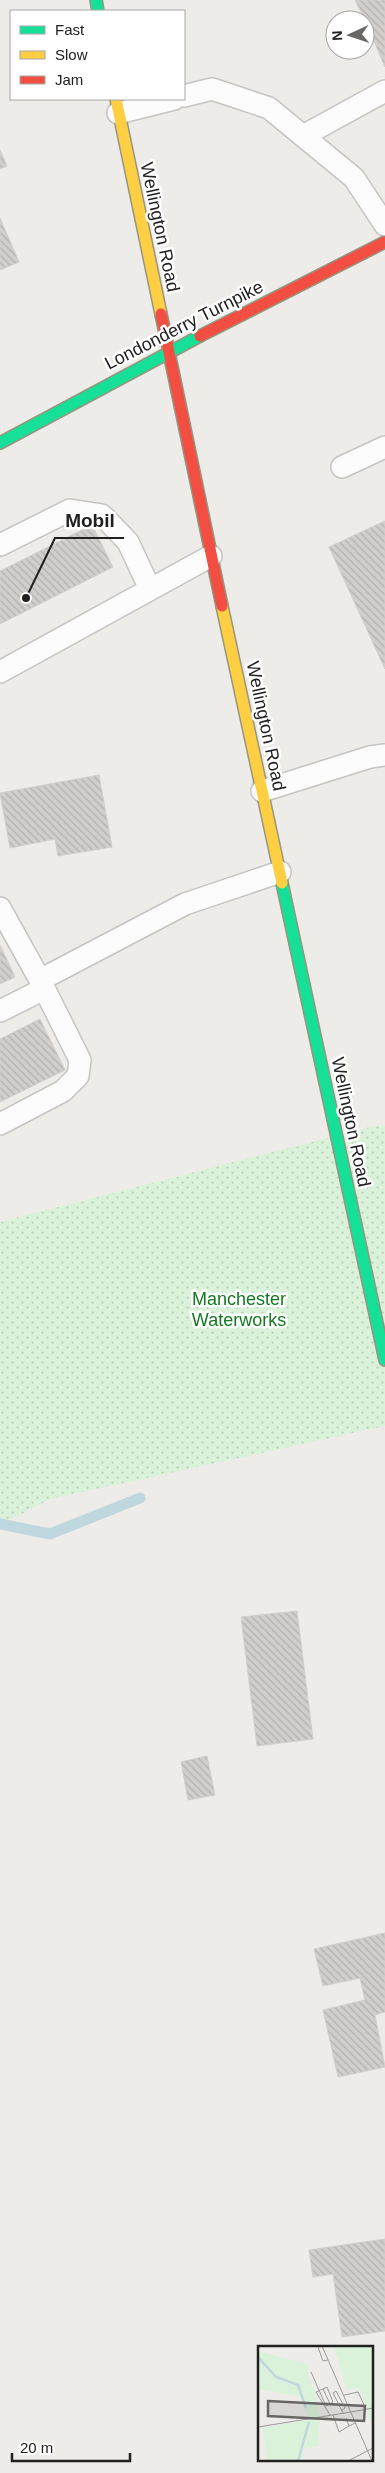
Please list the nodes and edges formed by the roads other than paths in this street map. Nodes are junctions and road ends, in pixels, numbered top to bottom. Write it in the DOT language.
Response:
graph roads {
  1 [pos="385,91"];
  2 [pos="185,96"];
  3 [pos="166,100"];
  4 [pos="117,106"];
  5 [pos="303,136"];
  6 [pos="385,225"];
  7 [pos="385,242"];
  8 [pos="168,352"];
  9 [pos="0,443"];
  10 [pos="385,447"];
  11 [pos="342,467"];
  12 [pos="0,545"];
  13 [pos="211,556"];
  14 [pos="150,589"];
  15 [pos="0,672"];
  16 [pos="385,755"];
  17 [pos="262,791"];
  18 [pos="280,872"];
  19 [pos="0,908"];
  20 [pos="42,984"];
  21 [pos="0,1011"];
  22 [pos="0,1124"];
  23 [pos="385,1360"];
  1 -- 5 [label="lane"];
  2 -- 5 [label="lane"];
  3 -- 4 [label="lane"];
  4 -- 8 [label="main road, Wellington Road"];
  5 -- 6 [label="lane"];
  7 -- 8 [label="main road, Londonderry Turnpike"];
  8 -- 9 [label="main road, Londonderry Turnpike"];
  8 -- 13 [label="main road, Wellington Road"];
  10 -- 11 [label="lane"];
  12 -- 14 [label="lane"];
  13 -- 14 [label="lane"];
  13 -- 17 [label="main road, Wellington Road"];
  14 -- 15 [label="lane"];
  16 -- 17 [label="lane"];
  17 -- 18 [label="main road, Wellington Road"];
  18 -- 20 [label="lane"];
  18 -- 23 [label="main road, Wellington Road"];
  19 -- 20 [label="lane"];
  20 -- 21 [label="lane"];
  20 -- 22 [label="lane"];
}
